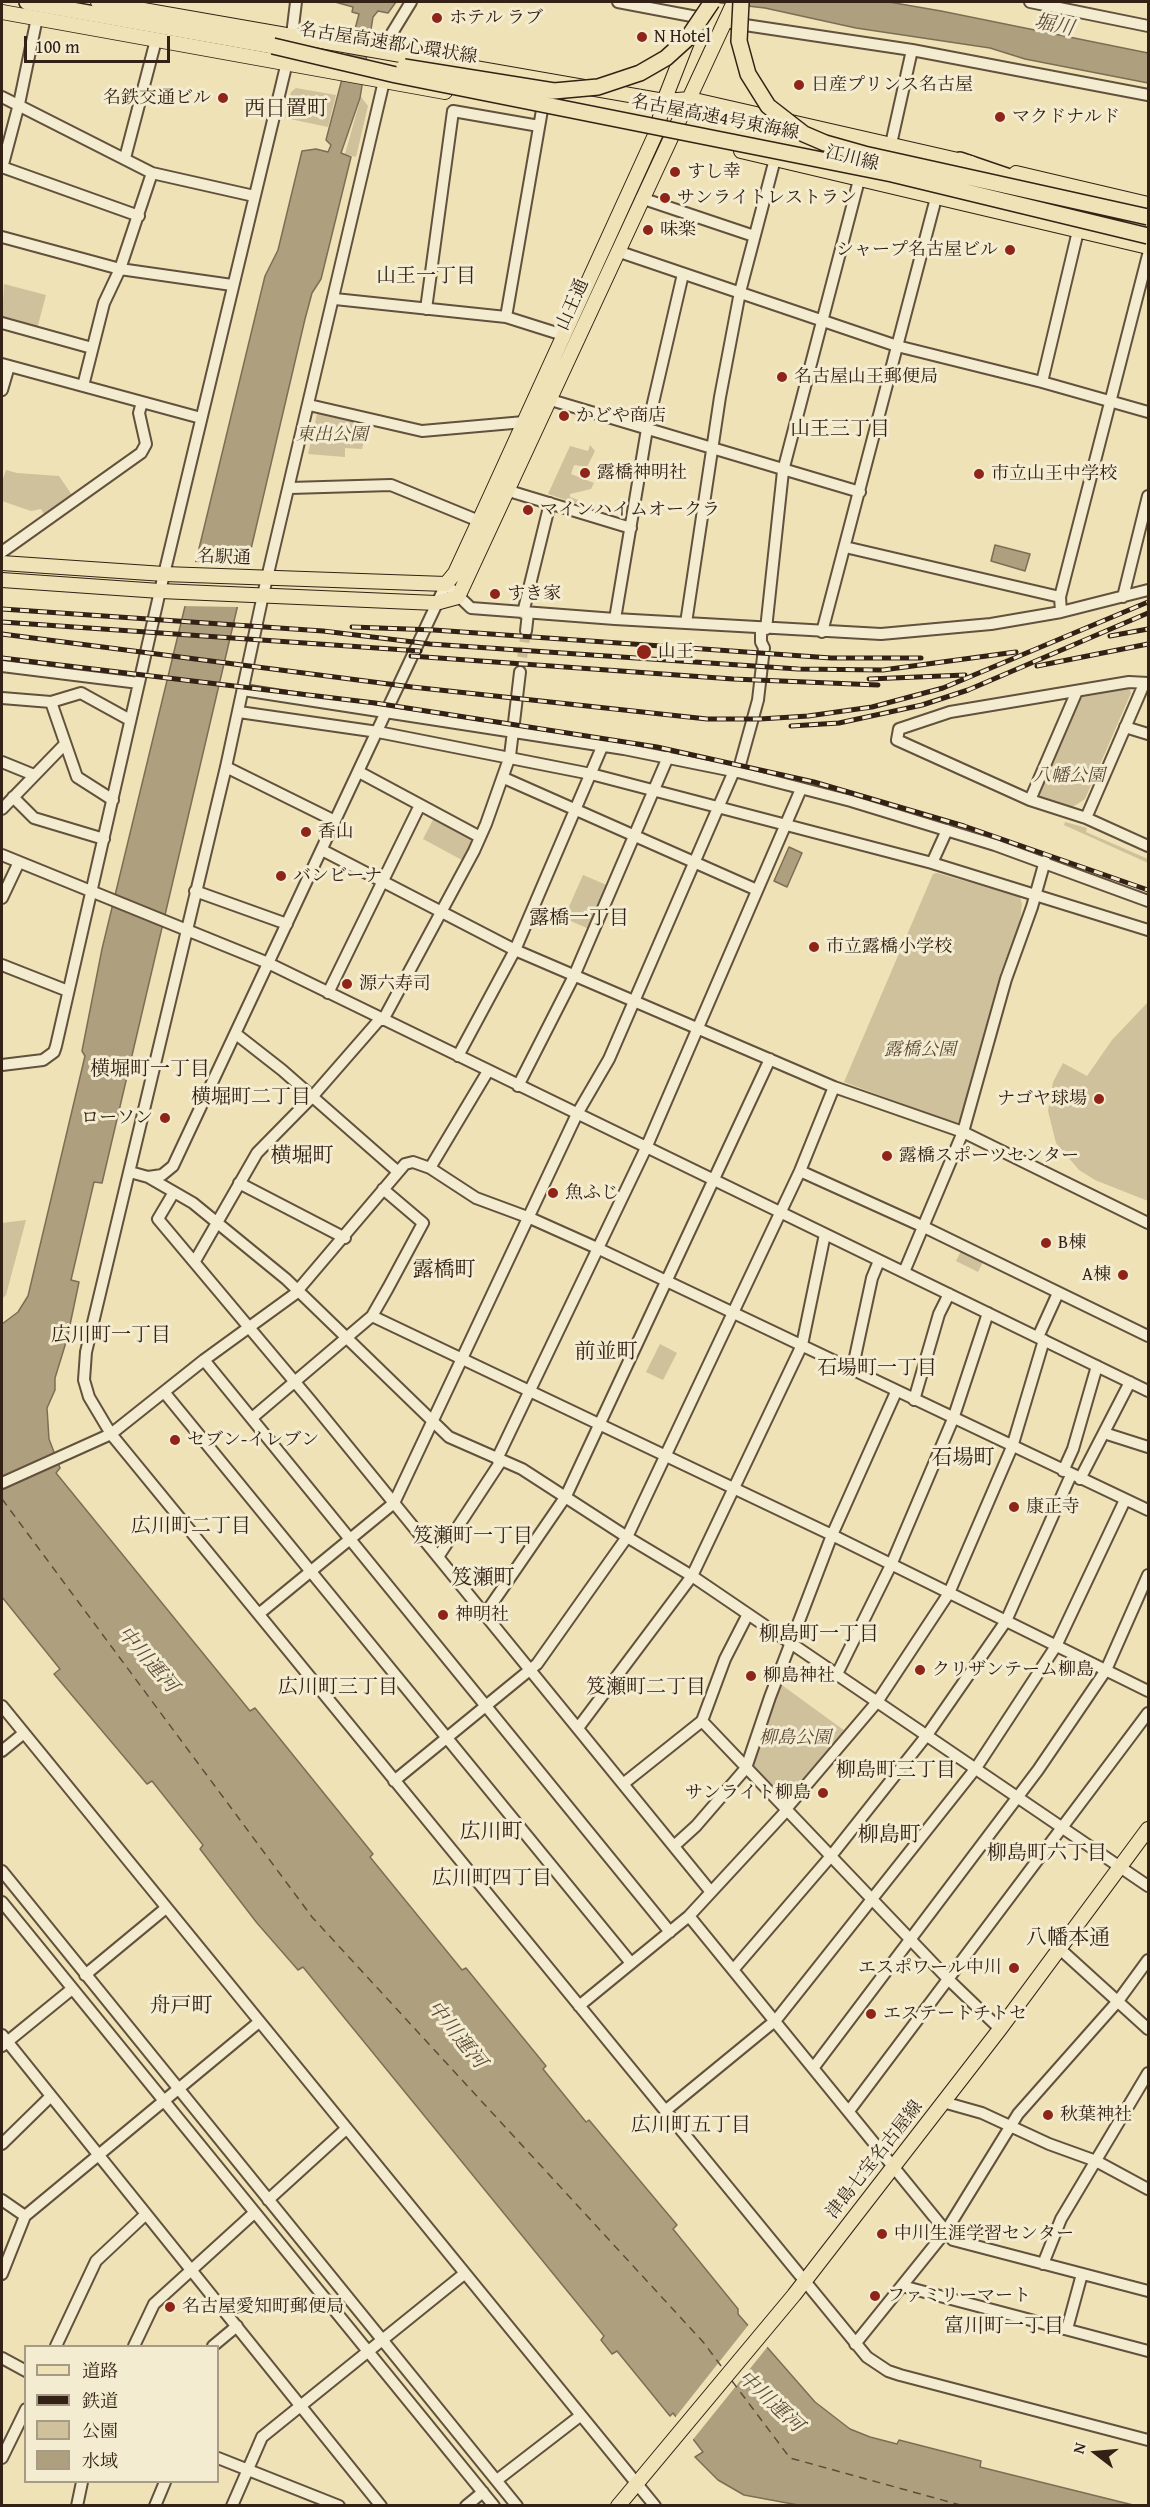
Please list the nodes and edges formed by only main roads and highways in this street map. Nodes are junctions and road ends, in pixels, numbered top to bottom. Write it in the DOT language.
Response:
graph roads {
  1 [pos="27,2"];
  2 [pos="98,2"];
  3 [pos="703,2"];
  4 [pos="712,2"];
  5 [pos="735,3"];
  6 [pos="2,12"];
  7 [pos="273,45"];
  8 [pos="690,99"];
  9 [pos="664,101"];
  10 [pos="656,133"];
  11 [pos="670,136"];
  12 [pos="960,160"];
  13 [pos="1149,204"];
  14 [pos="1149,217"];
  15 [pos="1149,225"];
  16 [pos="1149,236"];
  17 [pos="1149,247"];
  18 [pos="2,563"];
  19 [pos="2,580"];
  20 [pos="446,584"];
  21 [pos="436,603"];
  22 [pos="1149,1829"];
  23 [pos="618,2505"];
  1 -- 7 [label="highway, 名古屋高速都心環状線"];
  2 -- 9 [label="main road, 江川線"];
  3 -- 9 [label="main road, 山王通"];
  4 -- 7 [label="highway, 名古屋高速都心環状線, bridge"];
  5 -- 8 [label="main road, 山王通"];
  5 -- 14 [label="highway, 名古屋高速4号東海線, bridge"];
  6 -- 10 [label="main road, 江川線"];
  7 -- 16 [label="highway, 名古屋高速4号東海線, bridge"];
  8 -- 9 [label="main road, 江川線"];
  8 -- 11 [label="main road, 山王通"];
  8 -- 12 [label="main road, 江川線"];
  9 -- 10 [label="main road, 山王通"];
  10 -- 11 [label="main road, 江川線"];
  10 -- 20 [label="main road, 山王通"];
  11 -- 17 [label="main road, 江川線"];
  11 -- 21 [label="main road, 山王通"];
  12 -- 13 [label="main road, 江川線"];
  12 -- 15 [label="highway"];
  18 -- 20 [label="main road, 名駅通"];
  19 -- 21 [label="main road, 名駅通"];
  22 -- 23 [label="main road, 津島七宝名古屋線"];
}
